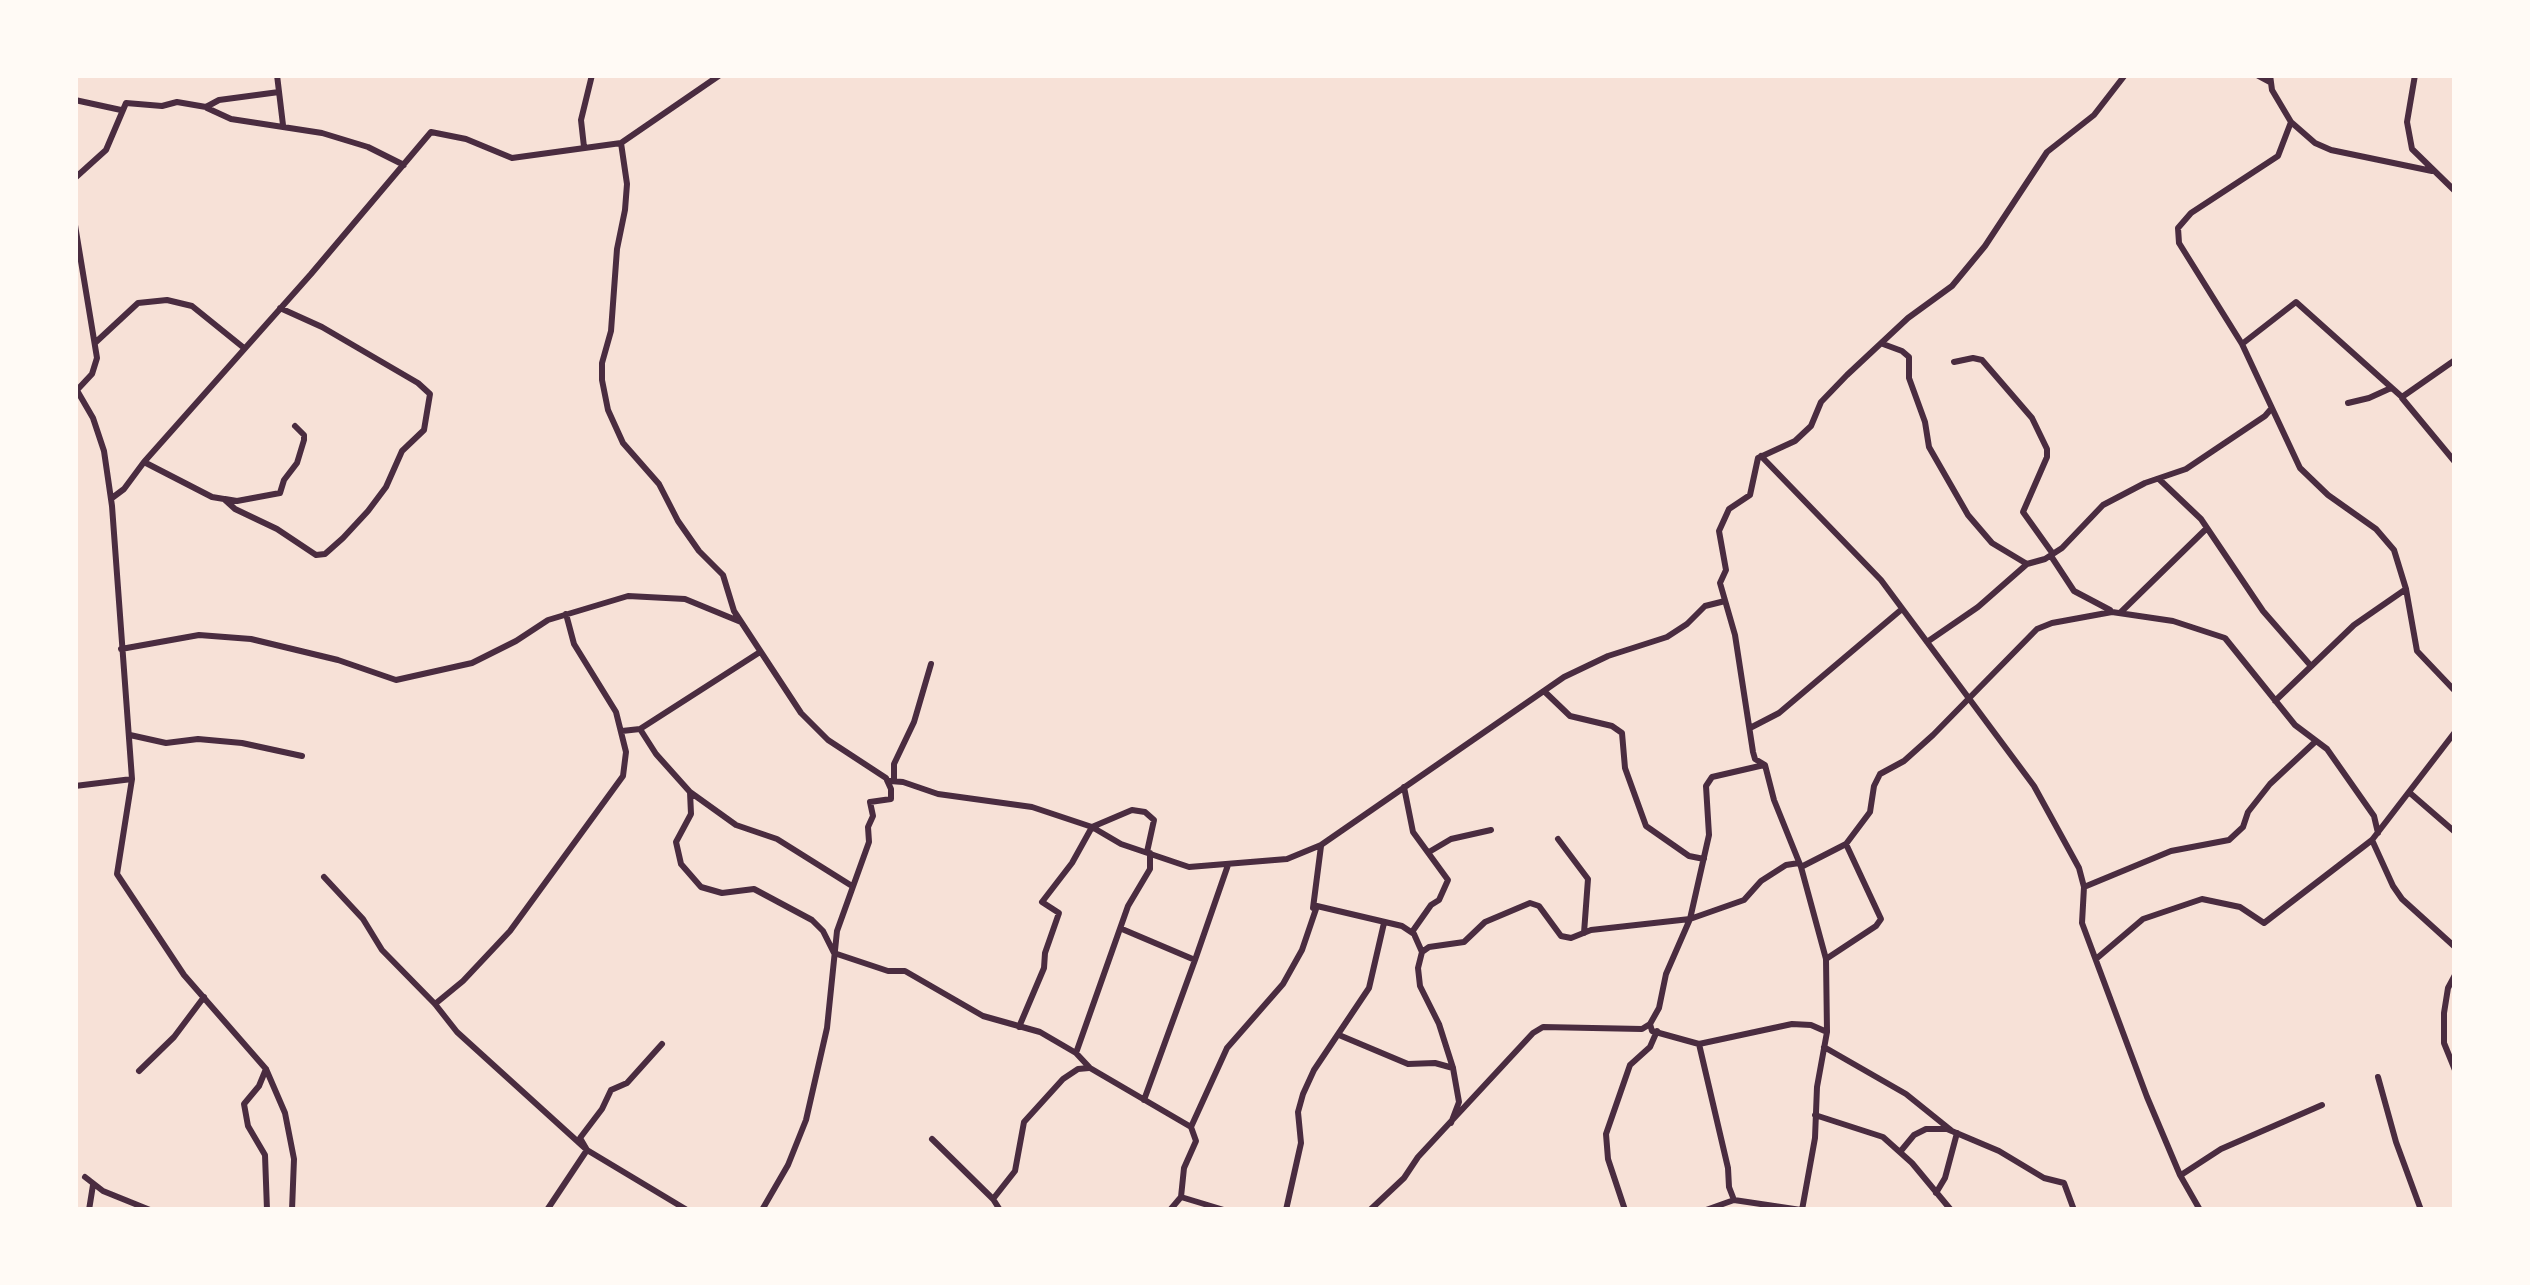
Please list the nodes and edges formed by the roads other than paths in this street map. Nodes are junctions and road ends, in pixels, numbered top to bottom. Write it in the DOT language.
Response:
graph roads {
  1 [pos="277,75"];
  2 [pos="592,75"];
  3 [pos="720,75"];
  4 [pos="2257,75"];
  5 [pos="2415,75"];
  6 [pos="2126,76"];
  7 [pos="2270,78"];
  8 [pos="278,92"];
  9 [pos="75,100"];
  10 [pos="206,107"];
  11 [pos="122,110"];
  12 [pos="2291,122"];
  13 [pos="284,126"];
  14 [pos="621,143"];
  15 [pos="584,146"];
  16 [pos="404,164"];
  17 [pos="2432,170"];
  18 [pos="75,178"];
  19 [pos="2455,191"];
  20 [pos="75,225"];
  21 [pos="280,308"];
  22 [pos="96,342"];
  23 [pos="1884,344"];
  24 [pos="2242,344"];
  25 [pos="244,348"];
  26 [pos="2455,360"];
  27 [pos="1954,362"];
  28 [pos="76,388"];
  29 [pos="2391,388"];
  30 [pos="2402,397"];
  31 [pos="2348,403"];
  32 [pos="2271,409"];
  33 [pos="295,426"];
  34 [pos="1760,456"];
  35 [pos="144,462"];
  36 [pos="2455,462"];
  37 [pos="2158,479"];
  38 [pos="112,498"];
  39 [pos="224,499"];
  40 [pos="2207,528"];
  41 [pos="2052,555"];
  42 [pos="2027,564"];
  43 [pos="2406,589"];
  44 [pos="1725,601"];
  45 [pos="1902,609"];
  46 [pos="2116,612"];
  47 [pos="566,614"];
  48 [pos="742,622"];
  49 [pos="1926,642"];
  50 [pos="122,649"];
  51 [pos="760,652"];
  52 [pos="931,664"];
  53 [pos="2311,666"];
  54 [pos="2455,691"];
  55 [pos="1544,692"];
  56 [pos="1968,698"];
  57 [pos="2275,701"];
  58 [pos="1750,728"];
  59 [pos="640,729"];
  60 [pos="622,731"];
  61 [pos="2455,732"];
  62 [pos="130,735"];
  63 [pos="2316,740"];
  64 [pos="302,756"];
  65 [pos="1766,765"];
  66 [pos="132,779"];
  67 [pos="892,781"];
  68 [pos="75,786"];
  69 [pos="1404,787"];
  70 [pos="690,792"];
  71 [pos="2410,793"];
  72 [pos="1092,826"];
  73 [pos="1491,830"];
  74 [pos="2378,832"];
  75 [pos="2455,832"];
  76 [pos="1558,839"];
  77 [pos="2372,840"];
  78 [pos="1846,844"];
  79 [pos="1321,845"];
  80 [pos="1148,852"];
  81 [pos="1429,852"];
  82 [pos="1704,859"];
  83 [pos="1228,865"];
  84 [pos="1800,865"];
  85 [pos="324,876"];
  86 [pos="852,886"];
  87 [pos="2084,887"];
  88 [pos="1313,912"];
  89 [pos="1690,919"];
  90 [pos="1384,922"];
  91 [pos="1122,929"];
  92 [pos="1412,932"];
  93 [pos="1584,933"];
  94 [pos="2455,947"];
  95 [pos="1422,952"];
  96 [pos="834,953"];
  97 [pos="1826,959"];
  98 [pos="2096,959"];
  99 [pos="1195,960"];
  100 [pos="2455,975"];
  101 [pos="204,997"];
  102 [pos="435,1004"];
  103 [pos="1650,1024"];
  104 [pos="1019,1027"];
  105 [pos="1657,1031"];
  106 [pos="1827,1032"];
  107 [pos="1339,1035"];
  108 [pos="662,1044"];
  109 [pos="1698,1044"];
  110 [pos="1824,1047"];
  111 [pos="1076,1053"];
  112 [pos="1090,1068"];
  113 [pos="1453,1068"];
  114 [pos="266,1069"];
  115 [pos="139,1070"];
  116 [pos="2455,1070"];
  117 [pos="2378,1077"];
  118 [pos="1144,1100"];
  119 [pos="2322,1104"];
  120 [pos="1815,1115"];
  121 [pos="1451,1123"];
  122 [pos="1192,1127"];
  123 [pos="1955,1132"];
  124 [pos="932,1140"];
  125 [pos="587,1150"];
  126 [pos="1900,1152"];
  127 [pos="2180,1176"];
  128 [pos="85,1177"];
  129 [pos="94,1185"];
  130 [pos="1936,1193"];
  131 [pos="1180,1197"];
  132 [pos="993,1199"];
  133 [pos="1734,1200"];
  134 [pos="89,1210"];
  135 [pos="150,1210"];
  136 [pos="267,1210"];
  137 [pos="292,1210"];
  138 [pos="548,1210"];
  139 [pos="687,1210"];
  140 [pos="762,1210"];
  141 [pos="1000,1210"];
  142 [pos="1170,1210"];
  143 [pos="1224,1210"];
  144 [pos="1286,1210"];
  145 [pos="1370,1210"];
  146 [pos="1625,1210"];
  147 [pos="1706,1210"];
  148 [pos="1802,1210"];
  149 [pos="1952,1210"];
  150 [pos="2074,1210"];
  151 [pos="2200,1210"];
  152 [pos="2421,1210"];
  1 -- 8 [label="street"];
  2 -- 15 [label="street"];
  3 -- 14 [label="street"];
  4 -- 7 [label="street"];
  5 -- 17 [label="street"];
  6 -- 23 [label="street"];
  7 -- 12 [label="street"];
  8 -- 10 [label="street"];
  8 -- 13 [label="street"];
  9 -- 11 [label="street"];
  10 -- 11 [label="street"];
  10 -- 13 [label="street"];
  11 -- 18 [label="street"];
  12 -- 17 [label="street"];
  12 -- 24 [label="street"];
  13 -- 16 [label="street"];
  14 -- 15 [label="street"];
  14 -- 48 [label="street"];
  15 -- 16 [label="street"];
  16 -- 21 [label="street"];
  17 -- 19 [label="street"];
  20 -- 22 [label="street"];
  21 -- 25 [label="street"];
  21 -- 39 [label="street"];
  22 -- 25 [label="street"];
  22 -- 28 [label="street"];
  23 -- 34 [label="street"];
  23 -- 42 [label="street"];
  24 -- 29 [label="street"];
  24 -- 32 [label="street"];
  25 -- 35 [label="street"];
  26 -- 30 [label="street"];
  27 -- 41 [label="street"];
  28 -- 38 [label="street"];
  29 -- 30 [label="street"];
  29 -- 31 [label="street"];
  30 -- 36 [label="street"];
  32 -- 37 [label="street"];
  32 -- 43 [label="street"];
  33 -- 39 [label="street"];
  34 -- 44 [label="street"];
  34 -- 45 [label="street"];
  35 -- 38 [label="street"];
  35 -- 39 [label="street"];
  37 -- 40 [label="street"];
  37 -- 41 [label="street"];
  38 -- 50 [label="street"];
  40 -- 46 [label="street"];
  40 -- 53 [label="street"];
  41 -- 42 [label="street"];
  41 -- 46 [label="street"];
  42 -- 49 [label="street"];
  43 -- 53 [label="street"];
  43 -- 54 [label="street"];
  44 -- 55 [label="street"];
  44 -- 58 [label="street"];
  45 -- 49 [label="street"];
  45 -- 58 [label="street"];
  46 -- 56 [label="street"];
  46 -- 57 [label="street"];
  47 -- 48 [label="street"];
  47 -- 50 [label="street"];
  47 -- 60 [label="street"];
  48 -- 51 [label="street"];
  49 -- 56 [label="street"];
  50 -- 62 [label="street"];
  51 -- 59 [label="street"];
  51 -- 67 [label="street"];
  52 -- 67 [label="street"];
  53 -- 57 [label="street"];
  55 -- 69 [label="street"];
  55 -- 82 [label="street"];
  56 -- 78 [label="street"];
  56 -- 87 [label="street"];
  57 -- 63 [label="street"];
  58 -- 65 [label="street"];
  59 -- 60 [label="street"];
  59 -- 70 [label="street"];
  60 -- 102 [label="street"];
  61 -- 71 [label="street"];
  62 -- 64 [label="street"];
  62 -- 66 [label="street"];
  63 -- 74 [label="street"];
  63 -- 87 [label="street"];
  65 -- 82 [label="street"];
  65 -- 84 [label="street"];
  66 -- 68 [label="street"];
  66 -- 101 [label="street"];
  67 -- 72 [label="street"];
  67 -- 86 [label="street"];
  69 -- 79 [label="street"];
  69 -- 81 [label="street"];
  70 -- 86 [label="street"];
  70 -- 96 [label="street"];
  71 -- 74 [label="street"];
  71 -- 75 [label="street"];
  72 -- 80 [label="street"];
  72 -- 80 [label="street"];
  72 -- 104 [label="street"];
  73 -- 81 [label="street"];
  74 -- 77 [label="street"];
  76 -- 93 [label="street"];
  77 -- 94 [label="street"];
  77 -- 98 [label="street"];
  78 -- 84 [label="street"];
  78 -- 97 [label="street"];
  79 -- 83 [label="street"];
  79 -- 88 [label="street"];
  80 -- 83 [label="street"];
  80 -- 91 [label="street"];
  81 -- 92 [label="street"];
  82 -- 89 [label="street"];
  83 -- 99 [label="street"];
  84 -- 89 [label="street"];
  84 -- 97 [label="street"];
  85 -- 102 [label="street"];
  86 -- 96 [label="street"];
  87 -- 98 [label="street"];
  88 -- 90 [label="street"];
  88 -- 122 [label="street"];
  89 -- 93 [label="street"];
  89 -- 103 [label="street"];
  90 -- 92 [label="street"];
  90 -- 107 [label="street"];
  91 -- 99 [label="street"];
  91 -- 111 [label="street"];
  92 -- 95 [label="street"];
  93 -- 95 [label="street"];
  95 -- 113 [label="street"];
  96 -- 104 [label="street"];
  96 -- 140 [label="street"];
  97 -- 106 [label="street"];
  98 -- 127 [label="street"];
  99 -- 118 [label="street"];
  100 -- 116 [label="street"];
  101 -- 114 [label="street"];
  101 -- 115 [label="street"];
  102 -- 125 [label="street"];
  103 -- 105 [label="street"];
  103 -- 121 [label="street"];
  104 -- 111 [label="street"];
  105 -- 109 [label="street"];
  105 -- 146 [label="street"];
  106 -- 109 [label="street"];
  106 -- 110 [label="street"];
  107 -- 113 [label="street"];
  107 -- 144 [label="street"];
  108 -- 125 [label="street"];
  109 -- 133 [label="street"];
  110 -- 120 [label="street"];
  110 -- 123 [label="street"];
  111 -- 112 [label="street"];
  112 -- 118 [label="street"];
  112 -- 132 [label="street"];
  113 -- 121 [label="street"];
  114 -- 136 [label="street"];
  114 -- 137 [label="street"];
  117 -- 152 [label="street"];
  118 -- 122 [label="street"];
  119 -- 127 [label="street"];
  120 -- 126 [label="street"];
  120 -- 148 [label="street"];
  121 -- 145 [label="street"];
  122 -- 131 [label="street"];
  123 -- 126 [label="street"];
  123 -- 130 [label="street"];
  123 -- 150 [label="street"];
  124 -- 132 [label="street"];
  125 -- 138 [label="street"];
  125 -- 139 [label="street"];
  126 -- 130 [label="street"];
  127 -- 151 [label="street"];
  128 -- 129 [label="street"];
  129 -- 134 [label="street"];
  129 -- 135 [label="street"];
  130 -- 149 [label="street"];
  131 -- 142 [label="street"];
  131 -- 143 [label="street"];
  132 -- 141 [label="street"];
  133 -- 147 [label="street"];
  133 -- 148 [label="street"];
}
